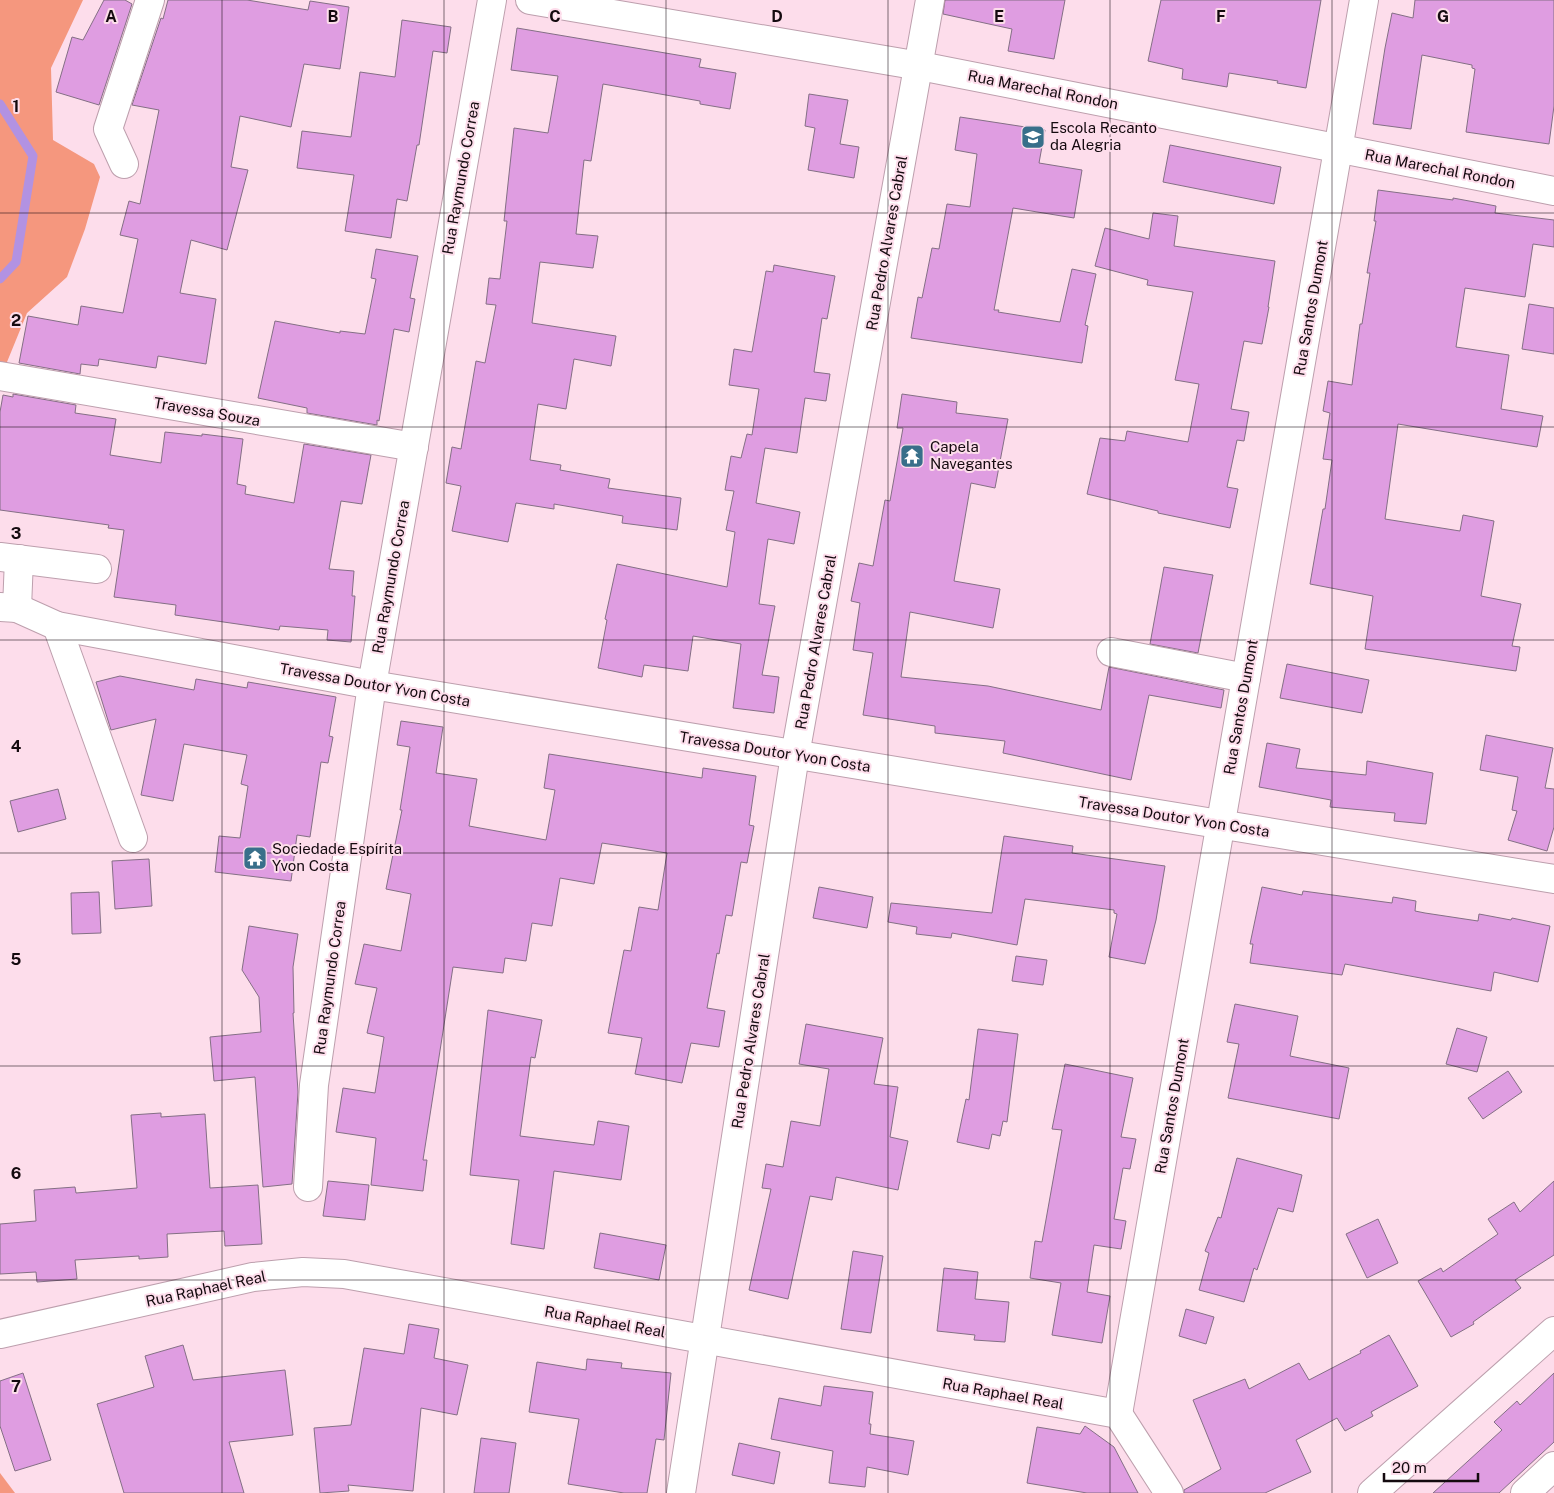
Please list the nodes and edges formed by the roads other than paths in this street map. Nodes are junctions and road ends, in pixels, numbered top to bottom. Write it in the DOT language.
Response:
graph roads {
  1 [pos="150,0"];
  2 [pos="492,0"];
  3 [pos="530,0"];
  4 [pos="930,0"];
  5 [pos="1364,0"];
  6 [pos="920,66"];
  7 [pos="1338,149"];
  8 [pos="124,164"];
  9 [pos="1554,191"];
  10 [pos="0,376"];
  11 [pos="414,447"];
  12 [pos="9,558"];
  13 [pos="97,569"];
  14 [pos="8,608"];
  15 [pos="57,626"];
  16 [pos="1111,652"];
  17 [pos="1246,678"];
  18 [pos="372,685"];
  19 [pos="795,755"];
  20 [pos="1221,825"];
  21 [pos="133,838"];
  22 [pos="1554,879"];
  23 [pos="308,1188"];
  24 [pos="1554,1331"];
  25 [pos="0,1334"];
  26 [pos="705,1339"];
  27 [pos="1118,1414"];
  28 [pos="1554,1466"];
  29 [pos="681,1493"];
  30 [pos="1169,1493"];
  31 [pos="1372,1493"];
  32 [pos="1525,1493"];
  1 -- 8 [label="street"];
  2 -- 11 [label="street, Rua Raymundo Correa"];
  3 -- 6 [label="street, Rua Marechal Rondon"];
  4 -- 6 [label="street, Rua Pedro Alvares Cabral"];
  5 -- 7 [label="street, Rua Santos Dumont"];
  6 -- 7 [label="street, Rua Marechal Rondon"];
  6 -- 19 [label="street, Rua Pedro Alvares Cabral"];
  7 -- 9 [label="street, Rua Marechal Rondon"];
  7 -- 17 [label="street, Rua Santos Dumont"];
  10 -- 11 [label="street, Travessa Souza"];
  11 -- 18 [label="street, Rua Raymundo Correa"];
  12 -- 13 [label="street"];
  12 -- 14 [label="street"];
  14 -- 15 [label="street, Travessa Doutor Yvon Costa"];
  15 -- 18 [label="street, Travessa Doutor Yvon Costa"];
  15 -- 21 [label="street"];
  16 -- 17 [label="street"];
  17 -- 20 [label="street, Rua Santos Dumont"];
  18 -- 19 [label="street, Travessa Doutor Yvon Costa"];
  18 -- 23 [label="street, Rua Raymundo Correa"];
  19 -- 20 [label="street, Travessa Doutor Yvon Costa"];
  19 -- 26 [label="street, Rua Pedro Alvares Cabral"];
  20 -- 22 [label="street, Travessa Doutor Yvon Costa"];
  20 -- 27 [label="street, Rua Santos Dumont"];
  24 -- 31 [label="street"];
  25 -- 26 [label="street, Rua Raphael Real"];
  26 -- 27 [label="street, Rua Raphael Real"];
  26 -- 29 [label="street, Rua Pedro Alvares Cabral"];
  27 -- 30 [label="street"];
  28 -- 32 [label="street"];
}
